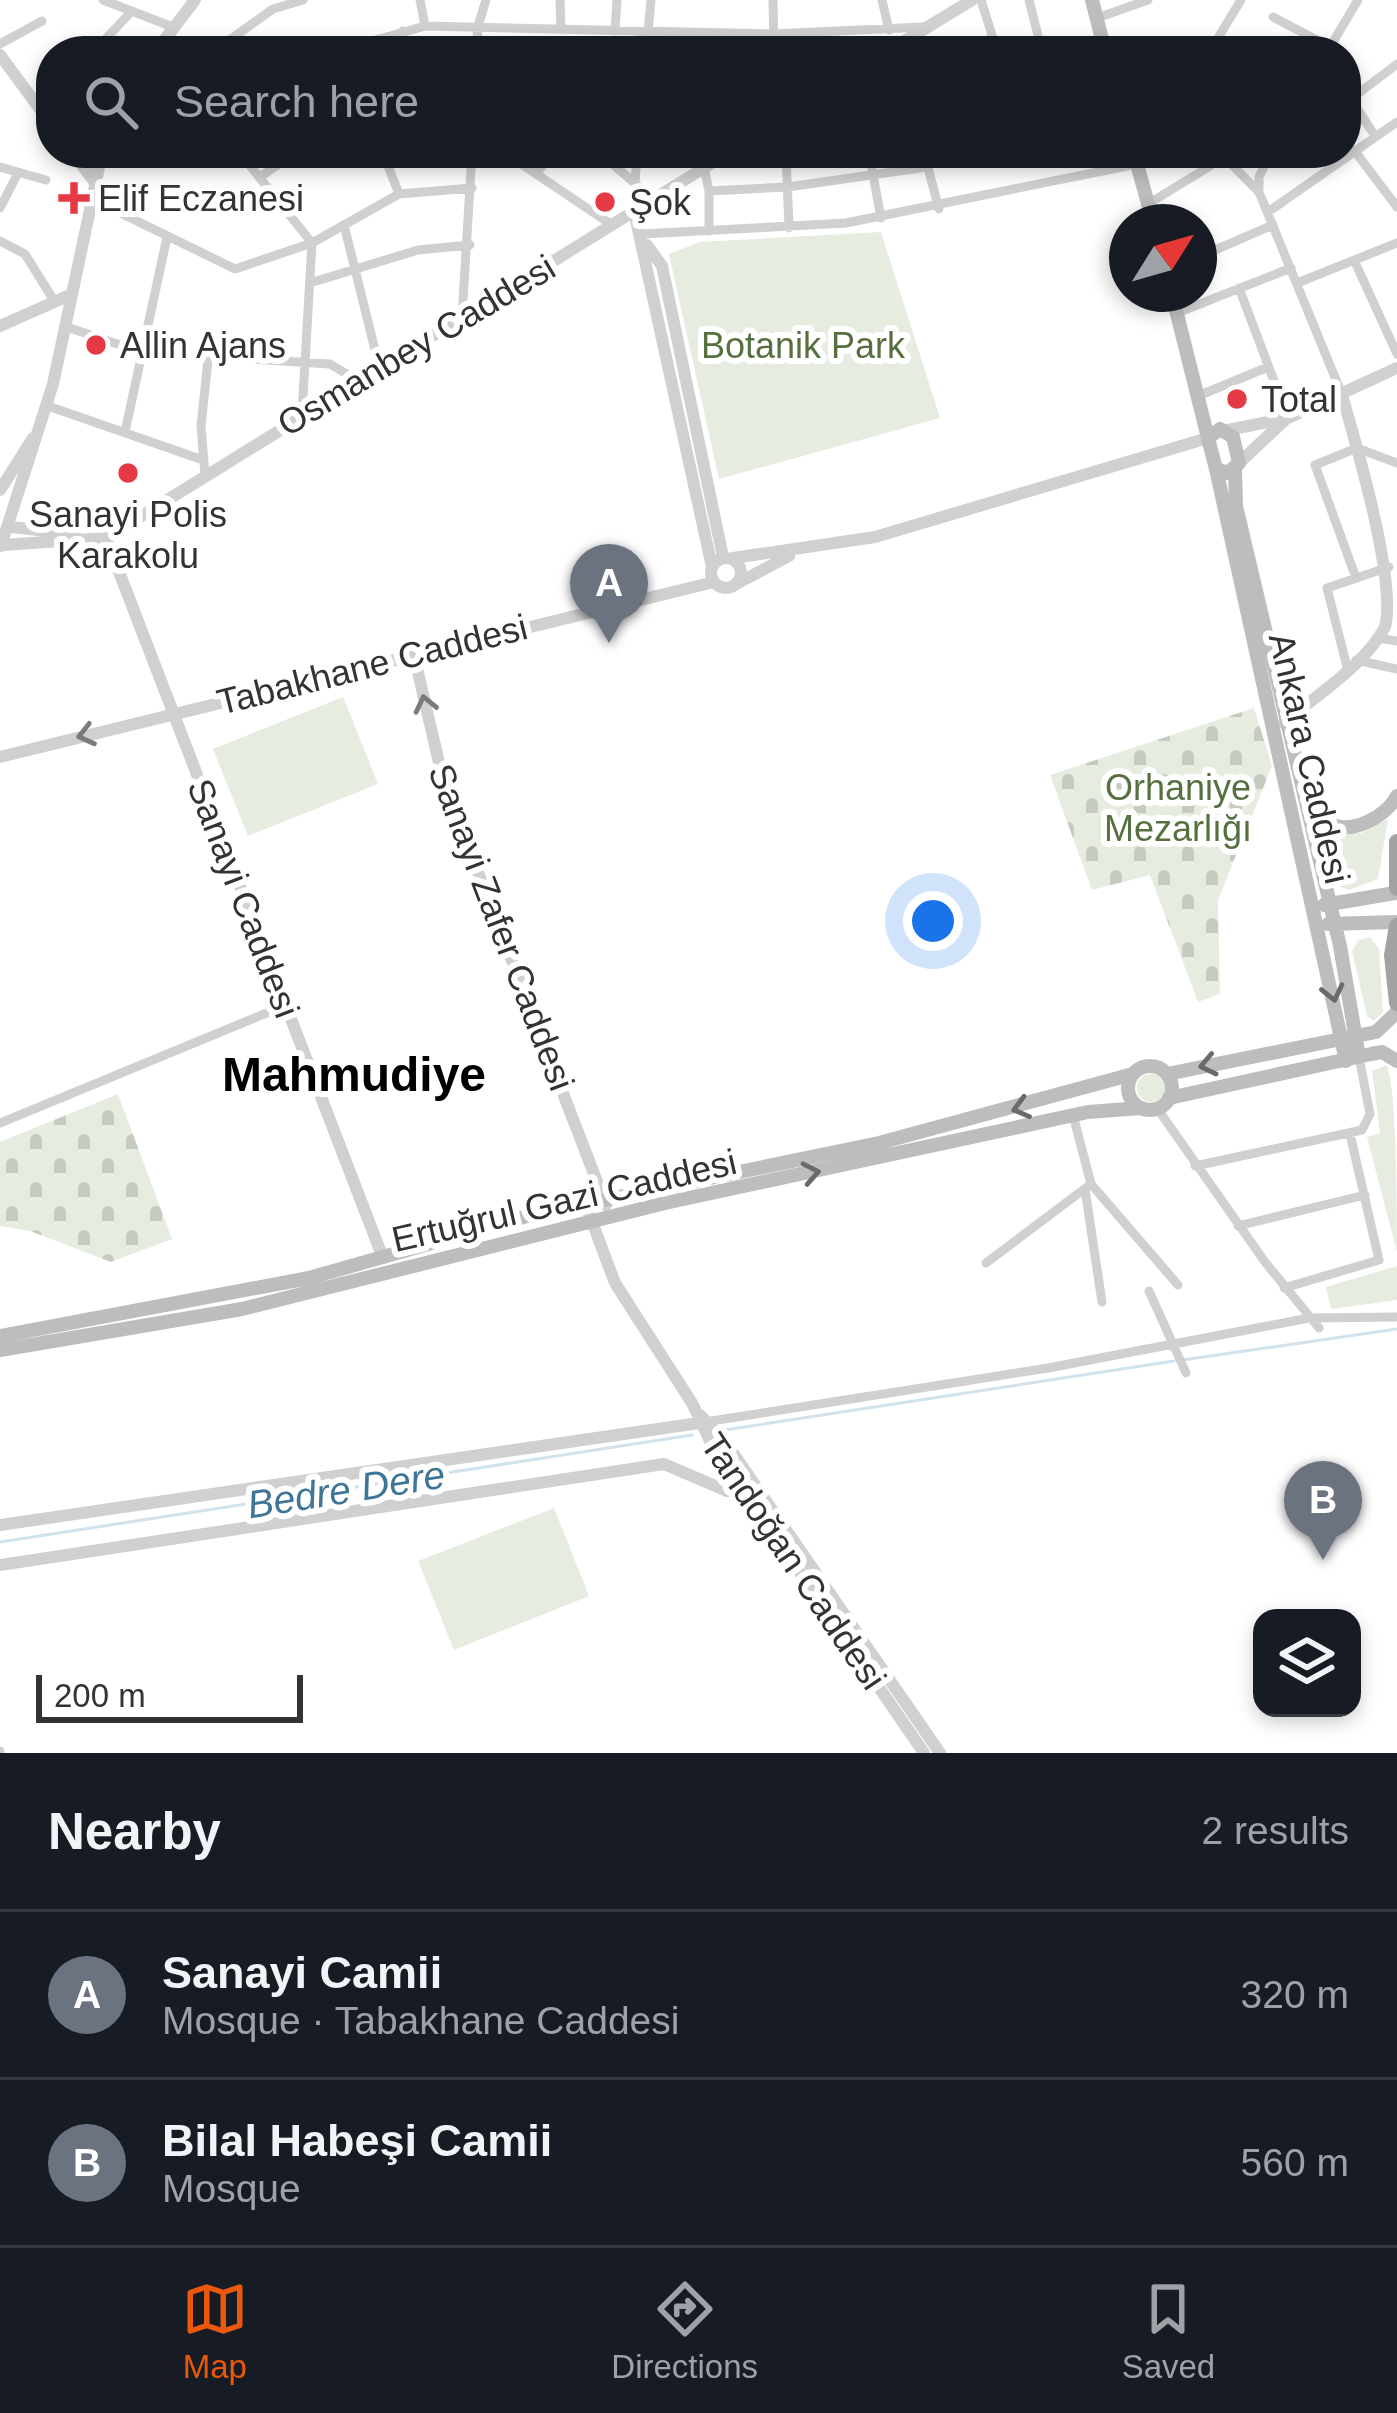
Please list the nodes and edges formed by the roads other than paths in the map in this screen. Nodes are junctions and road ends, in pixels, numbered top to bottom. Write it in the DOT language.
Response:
graph roads {
  1 [pos="195,0"];
  2 [pos="303,0"];
  3 [pos="420,0"];
  4 [pos="486,0"];
  5 [pos="560,0"];
  6 [pos="617,0"];
  7 [pos="651,0"];
  8 [pos="772,0"];
  9 [pos="883,0"];
  10 [pos="972,0"];
  11 [pos="1028,0"];
  12 [pos="1092,0"];
  13 [pos="1148,0"];
  14 [pos="1241,0"];
  15 [pos="1358,0"];
  16 [pos="112,2"];
  17 [pos="271,4"];
  18 [pos="132,11"];
  19 [pos="1274,17"];
  20 [pos="1096,19"];
  21 [pos="42,20"];
  22 [pos="173,26"];
  23 [pos="425,26"];
  24 [pos="927,26"];
  25 [pos="477,29"];
  26 [pos="561,30"];
  27 [pos="403,31"];
  28 [pos="889,31"];
  29 [pos="616,32"];
  30 [pos="645,32"];
  31 [pos="706,33"];
  32 [pos="774,34"];
  33 [pos="108,36"];
  34 [pos="166,36"];
  35 [pos="232,36"];
  36 [pos="389,36"];
  37 [pos="404,36"];
  38 [pos="478,36"];
  39 [pos="644,36"];
  40 [pos="706,36"];
  41 [pos="912,36"];
  42 [pos="990,36"];
  43 [pos="1038,36"];
  44 [pos="1101,36"];
  45 [pos="1219,36"];
  46 [pos="1307,36"];
  47 [pos="1337,36"];
  48 [pos="0,44"];
  49 [pos="0,56"];
  50 [pos="1397,64"];
  51 [pos="1361,92"];
  52 [pos="35,103"];
  53 [pos="1361,113"];
  54 [pos="1397,122"];
  55 [pos="1375,136"];
  56 [pos="1361,145"];
  57 [pos="1361,159"];
  58 [pos="0,167"];
  59 [pos="84,168"];
  60 [pos="99,168"];
  61 [pos="252,168"];
  62 [pos="273,168"];
  63 [pos="389,168"];
  64 [pos="472,168"];
  65 [pos="529,168"];
  66 [pos="541,168"];
  67 [pos="618,168"];
  68 [pos="636,168"];
  69 [pos="693,168"];
  70 [pos="705,168"];
  71 [pos="787,168"];
  72 [pos="872,168"];
  73 [pos="922,168"];
  74 [pos="927,168"];
  75 [pos="1094,168"];
  76 [pos="1139,168"];
  77 [pos="1207,168"];
  78 [pos="1235,168"];
  79 [pos="1263,168"];
  80 [pos="1329,168"];
  81 [pos="537,173"];
  82 [pos="17,175"];
  83 [pos="260,177"];
  84 [pos="874,177"];
  85 [pos="46,181"];
  86 [pos="635,183"];
  87 [pos="95,184"];
  88 [pos="788,187"];
  89 [pos="472,188"];
  90 [pos="709,191"];
  91 [pos="1259,192"];
  92 [pos="399,194"];
  93 [pos="92,199"];
  94 [pos="653,199"];
  95 [pos="1148,204"];
  96 [pos="1397,207"];
  97 [pos="0,208"];
  98 [pos="939,209"];
  99 [pos="634,212"];
  100 [pos="1268,212"];
  101 [pos="880,218"];
  102 [pos="344,225"];
  103 [pos="612,225"];
  104 [pos="1273,225"];
  105 [pos="789,228"];
  106 [pos="709,232"];
  107 [pos="167,237"];
  108 [pos="643,238"];
  109 [pos="0,242"];
  110 [pos="312,243"];
  111 [pos="1397,243"];
  112 [pos="470,245"];
  113 [pos="1217,249"];
  114 [pos="1354,260"];
  115 [pos="1291,268"];
  116 [pos="356,271"];
  117 [pos="310,283"];
  118 [pos="1297,283"];
  119 [pos="1239,288"];
  120 [pos="70,295"];
  121 [pos="53,299"];
  122 [pos="1178,313"];
  123 [pos="462,317"];
  124 [pos="0,326"];
  125 [pos="64,326"];
  126 [pos="141,352"];
  127 [pos="1397,354"];
  128 [pos="208,360"];
  129 [pos="305,364"];
  130 [pos="379,366"];
  131 [pos="1268,367"];
  132 [pos="1397,368"];
  133 [pos="355,379"];
  134 [pos="1342,392"];
  135 [pos="1198,396"];
  136 [pos="48,406"];
  137 [pos="302,413"];
  138 [pos="1288,418"];
  139 [pos="44,422"];
  140 [pos="1228,430"];
  141 [pos="124,432"];
  142 [pos="1208,438"];
  143 [pos="1357,448"];
  144 [pos="1397,463"];
  145 [pos="1237,466"];
  146 [pos="204,467"];
  147 [pos="1216,469"];
  148 [pos="0,490"];
  149 [pos="5,525"];
  150 [pos="106,538"];
  151 [pos="1,546"];
  152 [pos="1391,549"];
  153 [pos="807,550"];
  154 [pos="723,561"];
  155 [pos="1389,566"];
  156 [pos="1356,578"];
  157 [pos="714,582"];
  158 [pos="736,585"];
  159 [pos="1378,638"];
  160 [pos="1397,641"];
  161 [pos="413,651"];
  162 [pos="1352,663"];
  163 [pos="1397,669"];
  164 [pos="171,713"];
  165 [pos="1284,723"];
  166 [pos="0,757"];
  167 [pos="1294,771"];
  168 [pos="1397,796"];
  169 [pos="1397,842"];
  170 [pos="1396,891"];
  171 [pos="1321,906"];
  172 [pos="1326,925"];
  173 [pos="1396,925"];
  174 [pos="286,1005"];
  175 [pos="1397,1007"];
  176 [pos="1351,1037"];
  177 [pos="1352,1059"];
  178 [pos="1397,1061"];
  179 [pos="1133,1074"];
  180 [pos="1167,1074"];
  181 [pos="1156,1105"];
  182 [pos="1073,1115"];
  183 [pos="0,1123"];
  184 [pos="1350,1134"];
  185 [pos="1195,1166"];
  186 [pos="1088,1186"];
  187 [pos="1366,1195"];
  188 [pos="604,1199"];
  189 [pos="585,1203"];
  190 [pos="609,1216"];
  191 [pos="589,1222"];
  192 [pos="1238,1226"];
  193 [pos="986,1263"];
  194 [pos="386,1265"];
  195 [pos="1178,1285"];
  196 [pos="1284,1288"];
  197 [pos="1150,1291"];
  198 [pos="1102,1302"];
  199 [pos="1397,1313"];
  200 [pos="1310,1318"];
  201 [pos="1319,1328"];
  202 [pos="0,1336"];
  203 [pos="1179,1349"];
  204 [pos="0,1350"];
  205 [pos="1186,1373"];
  206 [pos="702,1420"];
  207 [pos="744,1480"];
  208 [pos="0,1525"];
  209 [pos="0,1565"];
  210 [pos="924,1753"];
  211 [pos="940,1753"];
  1 -- 22 [label="street"];
  2 -- 17 [label="street"];
  3 -- 23 [label="street"];
  4 -- 25 [label="street"];
  5 -- 26 [label="street"];
  6 -- 29 [label="street"];
  7 -- 30 [label="street"];
  8 -- 32 [label="street"];
  9 -- 28 [label="street"];
  10 -- 24 [label="street"];
  10 -- 42 [label="street"];
  11 -- 43 [label="street"];
  12 -- 20 [label="main road"];
  13 -- 20 [label="street"];
  14 -- 45 [label="street"];
  15 -- 47 [label="street"];
  16 -- 18 [label="street"];
  17 -- 35 [label="street"];
  18 -- 22 [label="street"];
  18 -- 33 [label="street"];
  19 -- 46 [label="street"];
  20 -- 44 [label="main road"];
  21 -- 48 [label="street"];
  22 -- 34 [label="street"];
  23 -- 25 [label="street"];
  23 -- 27 [label="street"];
  24 -- 28 [label="street"];
  24 -- 41 [label="street"];
  25 -- 26 [label="street"];
  25 -- 38 [label="street"];
  26 -- 29 [label="street"];
  27 -- 36 [label="street"];
  27 -- 37 [label="street"];
  28 -- 32 [label="street"];
  29 -- 30 [label="street"];
  30 -- 31 [label="street"];
  30 -- 39 [label="street"];
  31 -- 32 [label="street"];
  31 -- 40 [label="street"];
  49 -- 52 [label="street"];
  50 -- 51 [label="street"];
  53 -- 55 [label="street"];
  54 -- 55 [label="street"];
  55 -- 56 [label="street"];
  57 -- 96 [label="street"];
  58 -- 82 [label="street"];
  59 -- 87 [label="street"];
  60 -- 87 [label="street"];
  61 -- 83 [label="street"];
  62 -- 83 [label="street"];
  63 -- 92 [label="street"];
  64 -- 89 [label="street"];
  65 -- 81 [label="street"];
  66 -- 81 [label="street"];
  67 -- 86 [label="street"];
  68 -- 86 [label="street"];
  69 -- 94 [label="street, Osmanbey Caddesi"];
  70 -- 90 [label="street"];
  71 -- 88 [label="street"];
  72 -- 84 [label="street"];
  73 -- 84 [label="street"];
  74 -- 98 [label="street"];
  75 -- 98 [label="street"];
  76 -- 95 [label="main road"];
  77 -- 95 [label="street"];
  78 -- 91 [label="street"];
  79 -- 91 [label="street"];
  80 -- 100 [label="street"];
  81 -- 103 [label="street"];
  82 -- 85 [label="street"];
  82 -- 97 [label="street"];
  83 -- 110 [label="street"];
  84 -- 88 [label="street"];
  84 -- 101 [label="street"];
  86 -- 94 [label="street"];
  87 -- 93 [label="street"];
  88 -- 90 [label="street"];
  88 -- 105 [label="street"];
  89 -- 92 [label="street"];
  89 -- 112 [label="street"];
  90 -- 106 [label="street"];
  91 -- 100 [label="street"];
  92 -- 102 [label="street"];
  93 -- 107 [label="street"];
  93 -- 120 [label="street"];
  94 -- 99 [label="street, Osmanbey Caddesi"];
  98 -- 101 [label="street"];
  99 -- 103 [label="street, Osmanbey Caddesi"];
  99 -- 108 [label="street"];
  100 -- 104 [label="street"];
  101 -- 105 [label="street"];
  102 -- 110 [label="street"];
  102 -- 116 [label="street"];
  103 -- 123 [label="street, Osmanbey Caddesi"];
  104 -- 113 [label="street"];
  104 -- 115 [label="street"];
  105 -- 106 [label="street"];
  106 -- 108 [label="street"];
  107 -- 110 [label="street"];
  107 -- 126 [label="street"];
  108 -- 154 [label="street"];
  109 -- 121 [label="street"];
  110 -- 117 [label="street"];
  111 -- 114 [label="street"];
  112 -- 116 [label="street"];
  112 -- 123 [label="street"];
  114 -- 118 [label="street"];
  114 -- 127 [label="street"];
  115 -- 118 [label="street"];
  115 -- 119 [label="street"];
  116 -- 117 [label="street"];
  116 -- 130 [label="street"];
  117 -- 129 [label="street"];
  118 -- 134 [label="street"];
  119 -- 122 [label="street"];
  119 -- 131 [label="street"];
  120 -- 121 [label="street"];
  120 -- 125 [label="street"];
  121 -- 124 [label="street"];
  122 -- 135 [label="main road"];
  123 -- 130 [label="street, Osmanbey Caddesi"];
  125 -- 126 [label="street"];
  125 -- 136 [label="street"];
  126 -- 128 [label="street"];
  126 -- 141 [label="street"];
  128 -- 129 [label="street"];
  128 -- 146 [label="street"];
  129 -- 133 [label="street"];
  129 -- 137 [label="street"];
  130 -- 133 [label="street, Osmanbey Caddesi"];
  131 -- 135 [label="street"];
  131 -- 138 [label="street"];
  132 -- 134 [label="street"];
  133 -- 137 [label="street, Osmanbey Caddesi"];
  134 -- 138 [label="street"];
  134 -- 143 [label="street"];
  135 -- 140 [label="main road"];
  135 -- 142 [label="main road, Ankara Caddesi"];
  136 -- 139 [label="street"];
  136 -- 141 [label="street"];
  137 -- 146 [label="street, Osmanbey Caddesi"];
  138 -- 140 [label="street"];
  138 -- 145 [label="street"];
  139 -- 148 [label="street"];
  139 -- 149 [label="street"];
  140 -- 142 [label="main road"];
  140 -- 145 [label="main road, Ankara Caddesi"];
  141 -- 146 [label="street"];
  142 -- 147 [label="main road, Ankara Caddesi"];
  142 -- 153 [label="street"];
  143 -- 144 [label="street"];
  143 -- 152 [label="street"];
  143 -- 156 [label="street"];
  145 -- 147 [label="main road"];
  145 -- 165 [label="main road, Ankara Caddesi"];
  146 -- 150 [label="street, Osmanbey Caddesi"];
  147 -- 171 [label="main road, Ankara Caddesi"];
  149 -- 150 [label="street"];
  149 -- 151 [label="street"];
  150 -- 151 [label="street, Osmanbey Caddesi"];
  150 -- 164 [label="street, Sanayi Caddesi"];
  152 -- 155 [label="street"];
  153 -- 154 [label="street"];
  153 -- 158 [label="street"];
  154 -- 157 [label="street"];
  154 -- 158 [label="street"];
  155 -- 156 [label="street"];
  155 -- 159 [label="street"];
  156 -- 162 [label="street"];
  157 -- 158 [label="street"];
  157 -- 161 [label="street, Tabakhane Caddesi"];
  159 -- 160 [label="street"];
  159 -- 162 [label="street"];
  161 -- 164 [label="street, Tabakhane Caddesi"];
  188 -- 161 [label="street, Sanayi Zafer Caddesi, one-way"];
  162 -- 163 [label="street"];
  162 -- 165 [label="street"];
  164 -- 166 [label="street, Tabakhane Caddesi, one-way"];
  164 -- 174 [label="street, Sanayi Caddesi"];
  165 -- 167 [label="main road, Ankara Caddesi"];
  167 -- 168 [label="main road"];
  167 -- 171 [label="main road, Ankara Caddesi"];
  169 -- 170 [label="highway"];
  170 -- 171 [label="main road"];
  170 -- 173 [label="main road"];
  171 -- 172 [label="main road, Ankara Caddesi"];
  172 -- 173 [label="main road"];
  172 -- 176 [label="main road, Ankara Caddesi"];
  173 -- 175 [label="highway"];
  174 -- 183 [label="street"];
  174 -- 194 [label="street, Sanayi Caddesi"];
  175 -- 176 [label="main road"];
  176 -- 177 [label="main road, Ankara Caddesi"];
  176 -- 180 [label="main road, Ertuğrul Gazi Caddesi, one-way"];
  177 -- 178 [label="main road, Ertuğrul Gazi Caddesi"];
  177 -- 181 [label="main road, Ertuğrul Gazi Caddesi"];
  177 -- 184 [label="street"];
  179 -- 180 [label="main road, Ertuğrul Gazi Caddesi"];
  179 -- 181 [label="main road"];
  179 -- 188 [label="main road, Ertuğrul Gazi Caddesi, one-way"];
  180 -- 181 [label="main road"];
  181 -- 182 [label="main road, Ertuğrul Gazi Caddesi"];
  181 -- 185 [label="street"];
  182 -- 186 [label="street"];
  190 -- 182 [label="main road, Ertuğrul Gazi Caddesi, one-way"];
  184 -- 185 [label="street"];
  184 -- 187 [label="street"];
  185 -- 192 [label="street"];
  186 -- 193 [label="street"];
  186 -- 195 [label="street"];
  186 -- 198 [label="street"];
  187 -- 192 [label="street"];
  187 -- 196 [label="street"];
  188 -- 189 [label="main road, Ertuğrul Gazi Caddesi"];
  188 -- 190 [label="street, Sanayi Zafer Caddesi"];
  189 -- 191 [label="street, Tandoğan Caddesi"];
  189 -- 194 [label="main road, Ertuğrul Gazi Caddesi"];
  190 -- 191 [label="main road, Ertuğrul Gazi Caddesi"];
  191 -- 194 [label="main road, Ertuğrul Gazi Caddesi"];
  191 -- 206 [label="street, Tandoğan Caddesi"];
  192 -- 196 [label="street"];
  194 -- 202 [label="main road, Ertuğrul Gazi Caddesi"];
  194 -- 204 [label="main road, Ertuğrul Gazi Caddesi"];
  196 -- 200 [label="street"];
  197 -- 203 [label="street"];
  199 -- 200 [label="street"];
  200 -- 201 [label="street"];
  200 -- 203 [label="street"];
  203 -- 205 [label="street"];
  203 -- 206 [label="street"];
  206 -- 207 [label="street, Tandoğan Caddesi"];
  206 -- 208 [label="street"];
  207 -- 209 [label="street"];
  207 -- 210 [label="street, Tandoğan Caddesi"];
  207 -- 211 [label="street, Tandoğan Caddesi"];
}
